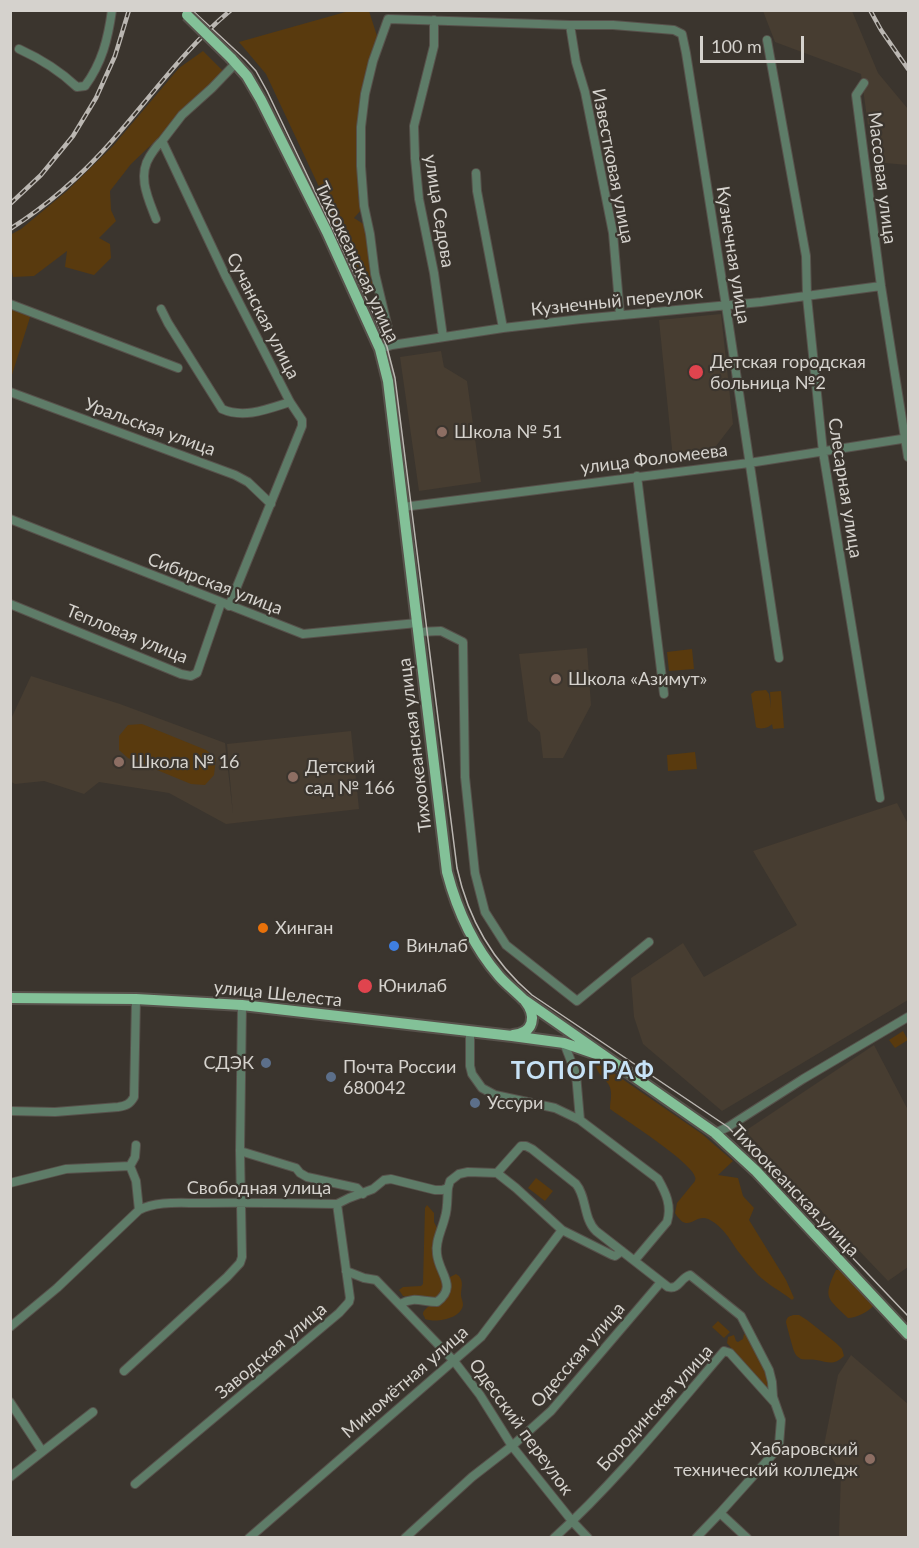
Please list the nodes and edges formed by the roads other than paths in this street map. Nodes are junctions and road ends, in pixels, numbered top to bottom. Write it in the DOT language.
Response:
graph roads {
  1 [pos="112,10"];
  2 [pos="185,13"];
  3 [pos="434,20"];
  4 [pos="570,25"];
  5 [pos="767,40"];
  6 [pos="19,49"];
  7 [pos="234,60"];
  8 [pos="864,83"];
  9 [pos="162,141"];
  10 [pos="476,173"];
  11 [pos="156,219"];
  12 [pos="881,286"];
  13 [pos="807,297"];
  14 [pos="10,304"];
  15 [pos="726,306"];
  16 [pos="161,309"];
  17 [pos="620,315"];
  18 [pos="503,328"];
  19 [pos="443,337"];
  20 [pos="392,345"];
  21 [pos="380,349"];
  22 [pos="178,368"];
  23 [pos="10,392"];
  24 [pos="290,402"];
  25 [pos="907,438"];
  26 [pos="823,452"];
  27 [pos="909,456"];
  28 [pos="749,463"];
  29 [pos="637,476"];
  30 [pos="271,504"];
  31 [pos="403,507"];
  32 [pos="10,519"];
  33 [pos="10,604"];
  34 [pos="225,604"];
  35 [pos="417,628"];
  36 [pos="779,658"];
  37 [pos="664,694"];
  38 [pos="880,798"];
  39 [pos="649,942"];
  40 [pos="10,998"];
  41 [pos="136,999"];
  42 [pos="523,999"];
  43 [pos="242,1005"];
  44 [pos="909,1017"];
  45 [pos="470,1031"];
  46 [pos="512,1036"];
  47 [pos="564,1043"];
  48 [pos="611,1059"];
  49 [pos="10,1111"];
  50 [pos="580,1120"];
  51 [pos="715,1133"];
  52 [pos="136,1145"];
  53 [pos="240,1151"];
  54 [pos="130,1166"];
  55 [pos="497,1173"];
  56 [pos="10,1183"];
  57 [pos="448,1188"];
  58 [pos="363,1194"];
  59 [pos="241,1202"];
  60 [pos="337,1204"];
  61 [pos="139,1210"];
  62 [pos="562,1230"];
  63 [pos="622,1251"];
  64 [pos="634,1260"];
  65 [pos="346,1271"];
  66 [pos="661,1282"];
  67 [pos="400,1304"];
  68 [pos="10,1327"];
  69 [pos="909,1334"];
  70 [pos="454,1361"];
  71 [pos="124,1371"];
  72 [pos="10,1402"];
  73 [pos="776,1404"];
  74 [pos="93,1412"];
  75 [pos="512,1446"];
  76 [pos="42,1451"];
  77 [pos="10,1477"];
  78 [pos="135,1484"];
  79 [pos="720,1513"];
  80 [pos="572,1521"];
  81 [pos="249,1538"];
  82 [pos="405,1538"];
  83 [pos="554,1538"];
  84 [pos="588,1538"];
  85 [pos="696,1538"];
  86 [pos="747,1538"];
  1 -- 6 [label="street"];
  2 -- 7 [label="main road, Тихоокеанская улица, bridge"];
  3 -- 4 [label="street"];
  3 -- 19 [label="street, улица Седова"];
  3 -- 20 [label="street"];
  4 -- 15 [label="street, Кузнечная улица"];
  4 -- 17 [label="street, Известковая улица"];
  5 -- 13 [label="street, Слесарная улица"];
  7 -- 9 [label="street"];
  7 -- 21 [label="main road, Тихоокеанская улица"];
  8 -- 12 [label="street, Массовая улица"];
  9 -- 11 [label="street"];
  9 -- 24 [label="street, Сучанская улица"];
  10 -- 18 [label="street"];
  12 -- 13 [label="street, Кузнечный переулок"];
  12 -- 25 [label="street, Массовая улица"];
  13 -- 15 [label="street, Кузнечный переулок"];
  13 -- 26 [label="street, Слесарная улица"];
  14 -- 22 [label="street"];
  15 -- 17 [label="street, Кузнечный переулок"];
  15 -- 28 [label="street, Кузнечная улица"];
  16 -- 24 [label="street"];
  17 -- 18 [label="street, Кузнечный переулок"];
  18 -- 19 [label="street, Кузнечный переулок"];
  19 -- 20 [label="street, Кузнечный переулок"];
  20 -- 21 [label="street, Кузнечный переулок"];
  21 -- 31 [label="main road, Тихоокеанская улица"];
  23 -- 30 [label="street, Уральская улица"];
  24 -- 30 [label="street, Сучанская улица"];
  25 -- 26 [label="street, улица Фоломеева"];
  25 -- 27 [label="street, Массовая улица"];
  26 -- 28 [label="street, улица Фоломеева"];
  26 -- 38 [label="street, Слесарная улица"];
  28 -- 29 [label="street, улица Фоломеева"];
  28 -- 36 [label="street, Кузнечная улица"];
  29 -- 31 [label="street, улица Фоломеева"];
  29 -- 37 [label="street"];
  30 -- 34 [label="street, Сучанская улица"];
  31 -- 35 [label="main road, Тихоокеанская улица"];
  32 -- 34 [label="street, Сибирская улица"];
  33 -- 34 [label="street, Тепловая улица"];
  34 -- 35 [label="street, Сибирская улица"];
  35 -- 39 [label="street, Сибирская улица"];
  35 -- 42 [label="main road, Тихоокеанская улица"];
  40 -- 41 [label="main road, улица Шелеста"];
  41 -- 43 [label="main road, улица Шелеста"];
  41 -- 49 [label="street"];
  42 -- 46 [label="main road"];
  42 -- 48 [label="main road, Тихоокеанская улица"];
  43 -- 45 [label="main road, улица Шелеста"];
  43 -- 53 [label="street"];
  44 -- 51 [label="street"];
  45 -- 46 [label="main road, улица Шелеста"];
  45 -- 50 [label="street"];
  46 -- 47 [label="main road, улица Шелеста"];
  47 -- 48 [label="main road, улица Шелеста"];
  47 -- 50 [label="street"];
  48 -- 51 [label="main road, Тихоокеанская улица"];
  50 -- 64 [label="street"];
  51 -- 69 [label="main road, Тихоокеанская улица"];
  52 -- 54 [label="street"];
  53 -- 58 [label="street"];
  53 -- 59 [label="street"];
  54 -- 56 [label="street"];
  54 -- 61 [label="street"];
  55 -- 57 [label="street"];
  55 -- 62 [label="street"];
  55 -- 63 [label="street"];
  57 -- 58 [label="street, Свободная улица"];
  57 -- 67 [label="street"];
  58 -- 60 [label="street, Свободная улица"];
  59 -- 60 [label="street, Свободная улица"];
  59 -- 61 [label="street, Свободная улица"];
  59 -- 71 [label="street"];
  60 -- 65 [label="street, Заводская улица"];
  61 -- 68 [label="street"];
  62 -- 63 [label="street"];
  62 -- 70 [label="street, Миномётная улица"];
  63 -- 64 [label="street"];
  64 -- 66 [label="street"];
  65 -- 67 [label="street, Одесский переулок"];
  65 -- 78 [label="street, Заводская улица"];
  66 -- 73 [label="street"];
  66 -- 75 [label="street, Одесская улица"];
  67 -- 70 [label="street, Одесский переулок"];
  70 -- 75 [label="street, Одесский переулок"];
  70 -- 81 [label="street, Миномётная улица"];
  72 -- 76 [label="street"];
  73 -- 79 [label="street"];
  73 -- 80 [label="street, Бородинская улица"];
  74 -- 76 [label="street"];
  75 -- 80 [label="street, Одесский переулок"];
  75 -- 82 [label="street, Одесская улица"];
  76 -- 77 [label="street"];
  79 -- 85 [label="street"];
  79 -- 86 [label="street"];
  80 -- 83 [label="street, Бородинская улица"];
  80 -- 84 [label="street, Одесский переулок"];
}
